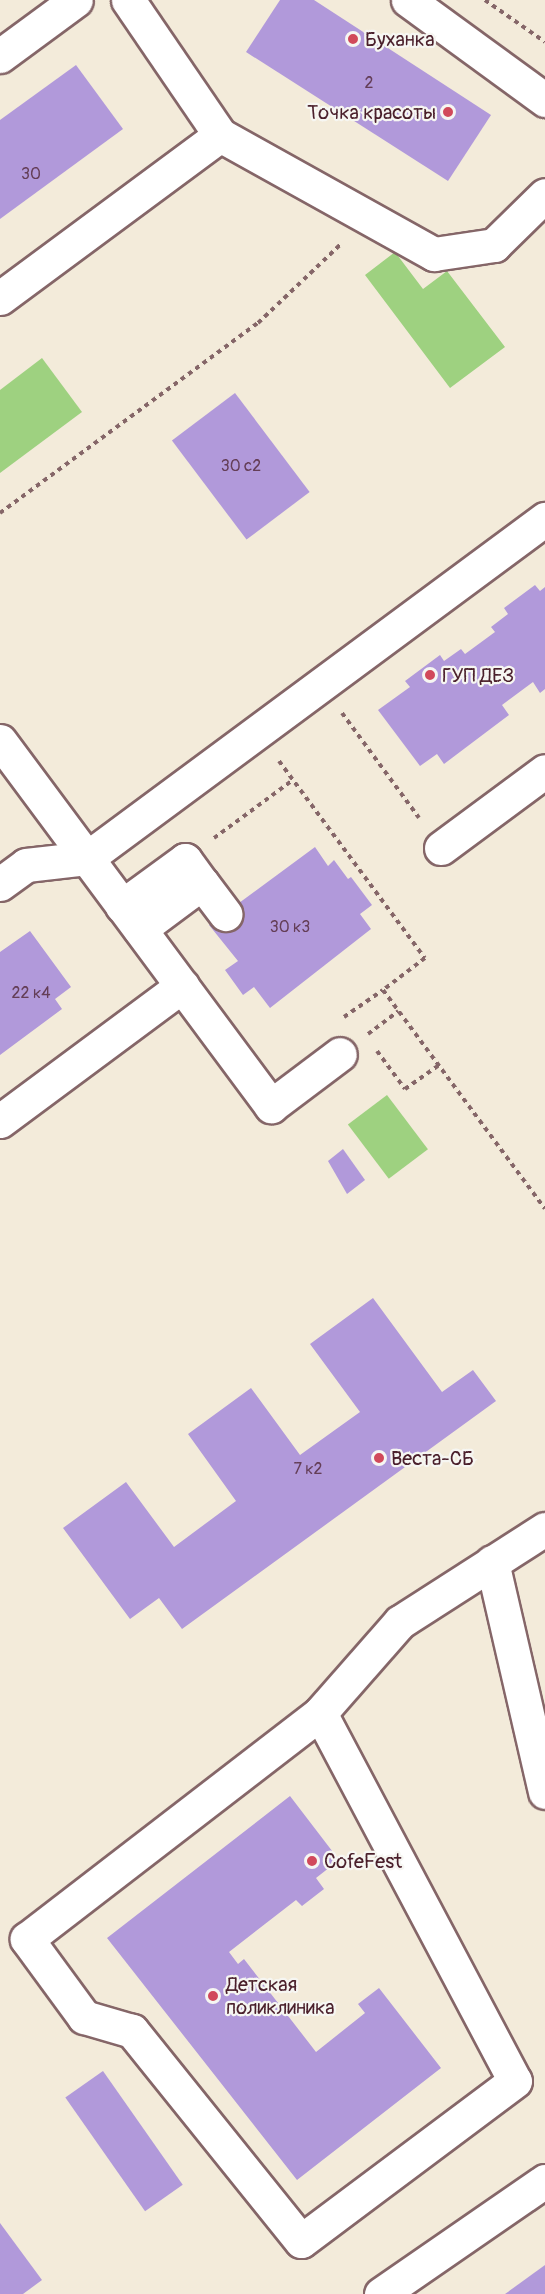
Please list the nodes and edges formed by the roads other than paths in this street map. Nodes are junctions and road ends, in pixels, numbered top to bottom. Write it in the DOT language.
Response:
graph roads {
  1 [pos="76,0"];
  2 [pos="128,0"];
  3 [pos="408,0"];
  4 [pos="0,56"];
  5 [pos="545,100"];
  6 [pos="220,135"];
  7 [pos="545,195"];
  8 [pos="0,298"];
  9 [pos="545,519"];
  10 [pos="0,741"];
  11 [pos="545,771"];
  12 [pos="441,848"];
  13 [pos="87,858"];
  14 [pos="0,884"];
  15 [pos="225,914"];
  16 [pos="131,918"];
  17 [pos="182,986"];
  18 [pos="340,1054"];
  19 [pos="0,1121"];
  20 [pos="545,1529"];
  21 [pos="492,1562"];
  22 [pos="320,1713"];
  23 [pos="545,1792"];
  24 [pos="545,2181"];
  25 [pos="381,2294"];
  1 -- 4 [label="lane"];
  2 -- 6 [label="lane"];
  3 -- 5 [label="lane"];
  6 -- 7 [label="lane"];
  6 -- 8 [label="lane"];
  9 -- 13 [label="lane"];
  10 -- 13 [label="lane"];
  11 -- 12 [label="lane"];
  13 -- 14 [label="lane"];
  13 -- 16 [label="lane"];
  15 -- 16 [label="lane"];
  16 -- 17 [label="lane"];
  17 -- 18 [label="lane"];
  17 -- 19 [label="lane"];
  20 -- 21 [label="lane"];
  21 -- 22 [label="lane"];
  21 -- 23 [label="lane"];
  22 -- 22 [label="lane"];
  24 -- 25 [label="lane"];
}
